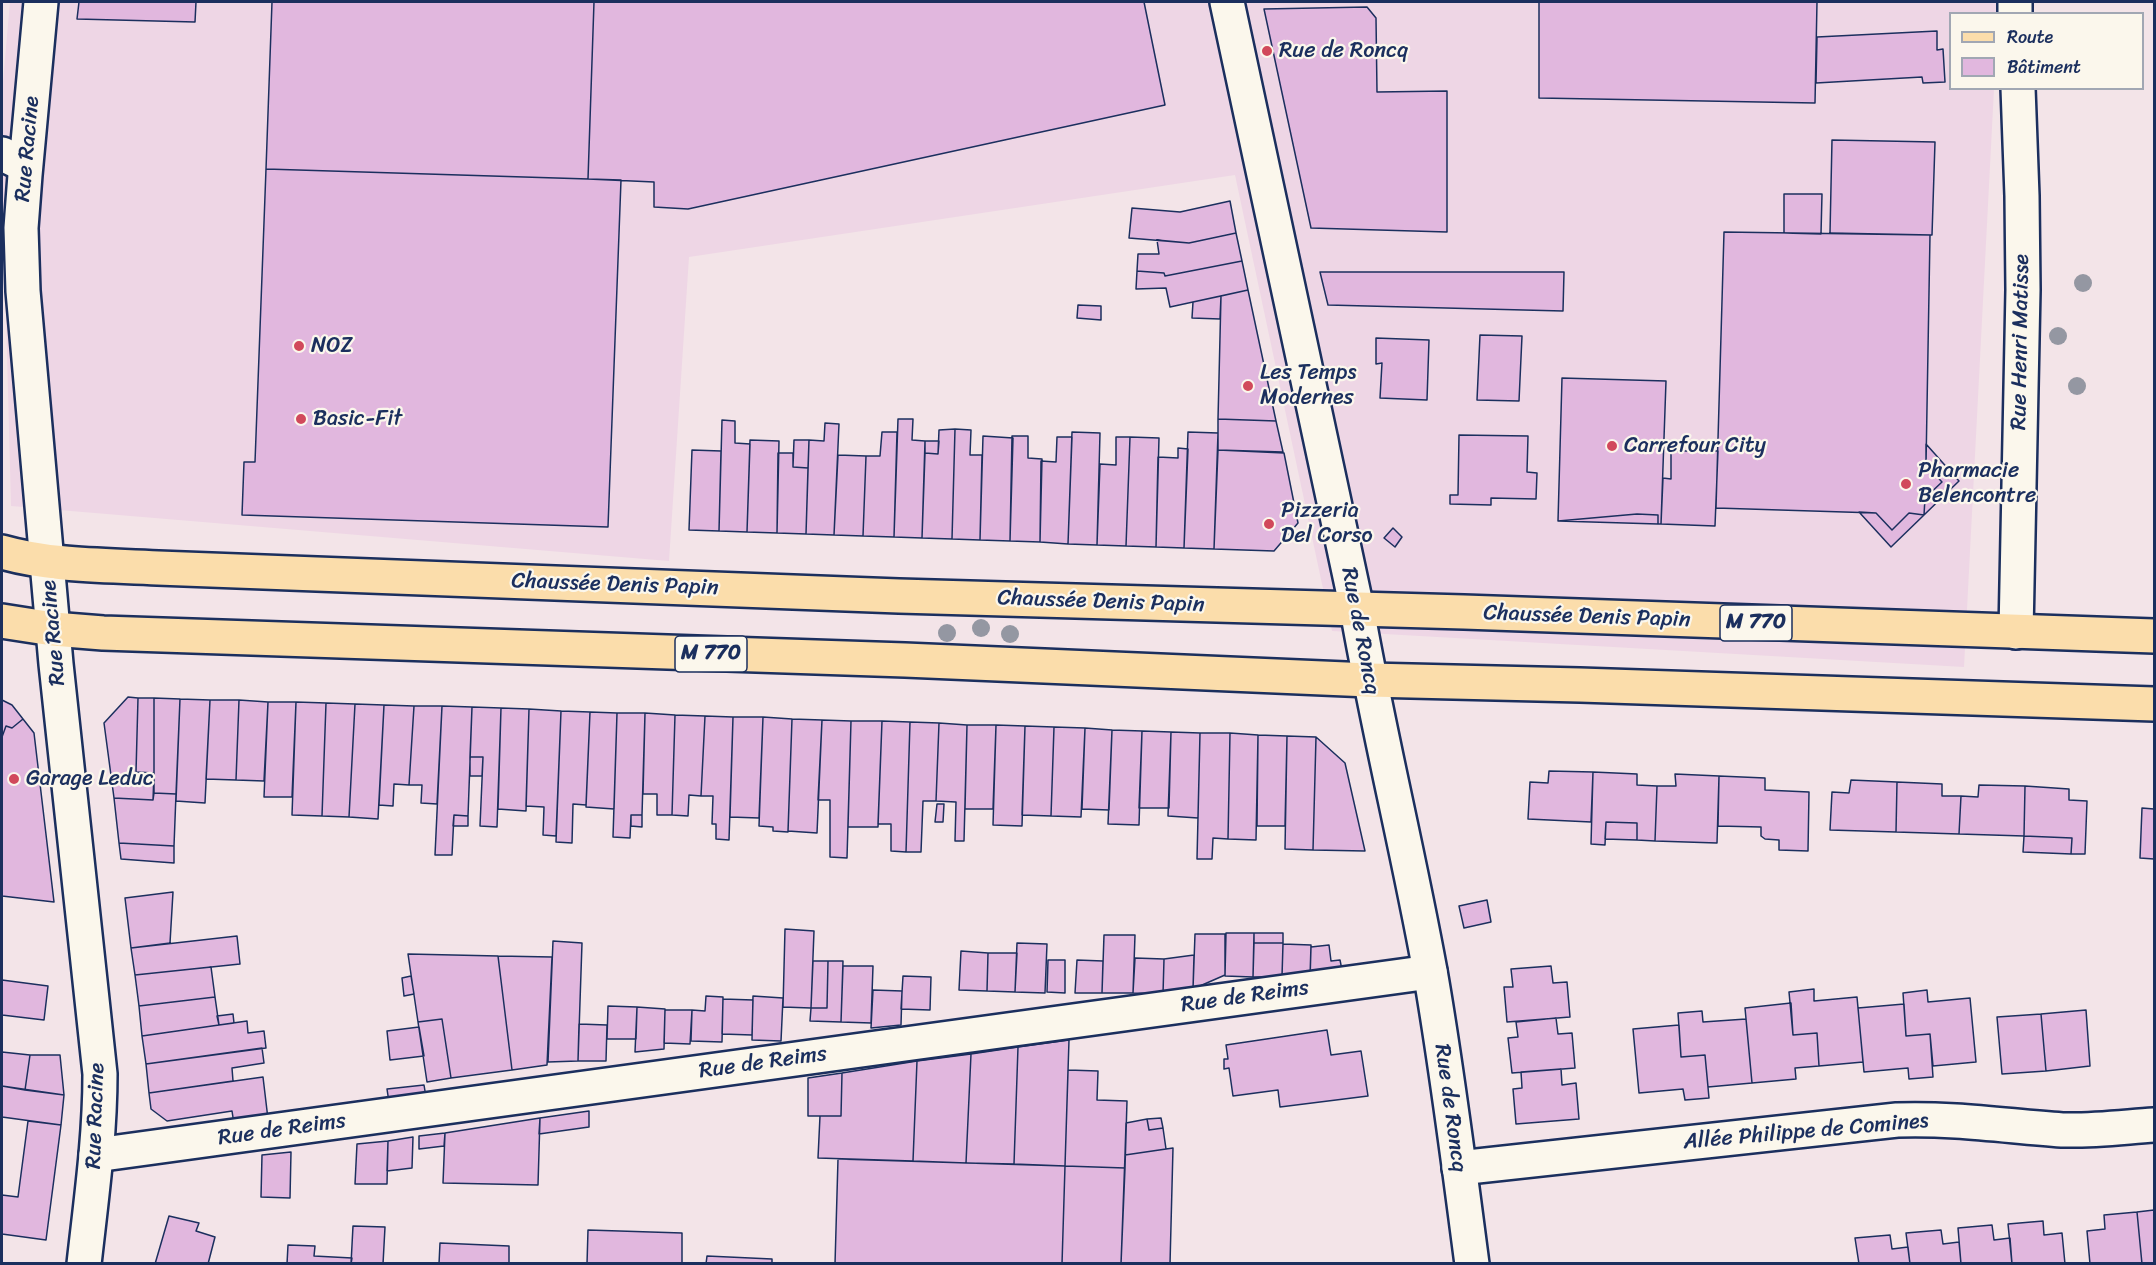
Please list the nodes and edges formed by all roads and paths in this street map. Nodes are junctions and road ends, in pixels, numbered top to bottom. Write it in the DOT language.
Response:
graph roads {
  1 [pos="41,2"];
  2 [pos="1227,2"];
  3 [pos="2018,90"];
  4 [pos="14,159"];
  5 [pos="2,552"];
  6 [pos="48,561"];
  7 [pos="1358,609"];
  8 [pos="2,621"];
  9 [pos="53,629"];
  10 [pos="2016,632"];
  11 [pos="2154,636"];
  12 [pos="1370,680"];
  13 [pos="2154,704"];
  14 [pos="1430,972"];
  15 [pos="2154,1125"];
  16 [pos="96,1155"];
  17 [pos="1459,1168"];
  18 [pos="84,1263"];
  19 [pos="1472,1263"];
  1 -- 4 [label="street, Rue Racine"];
  2 -- 7 [label="street, Rue de Roncq"];
  3 -- 10 [label="street, Rue Henri Matisse"];
  4 -- 6 [label="street, Rue Racine"];
  5 -- 6 [label="main road, M 770"];
  6 -- 7 [label="main road, Chaussée Denis Papin / M 770"];
  6 -- 9 [label="street, Rue Racine"];
  7 -- 10 [label="main road, Chaussée Denis Papin / M 770"];
  7 -- 12 [label="street, Rue de Roncq"];
  8 -- 9 [label="main road, M 770"];
  9 -- 12 [label="main road, M 770"];
  9 -- 16 [label="street, Rue Racine"];
  10 -- 11 [label="main road, Chaussée Denis Papin / M 770"];
  12 -- 13 [label="main road, M 770"];
  12 -- 14 [label="street, Rue de Roncq"];
  14 -- 16 [label="street, Rue de Reims"];
  14 -- 17 [label="street, Rue de Roncq"];
  15 -- 17 [label="street, Allée Philippe de Comines"];
  16 -- 18 [label="street, Rue Racine"];
  17 -- 19 [label="street, Rue de Roncq"];
}
